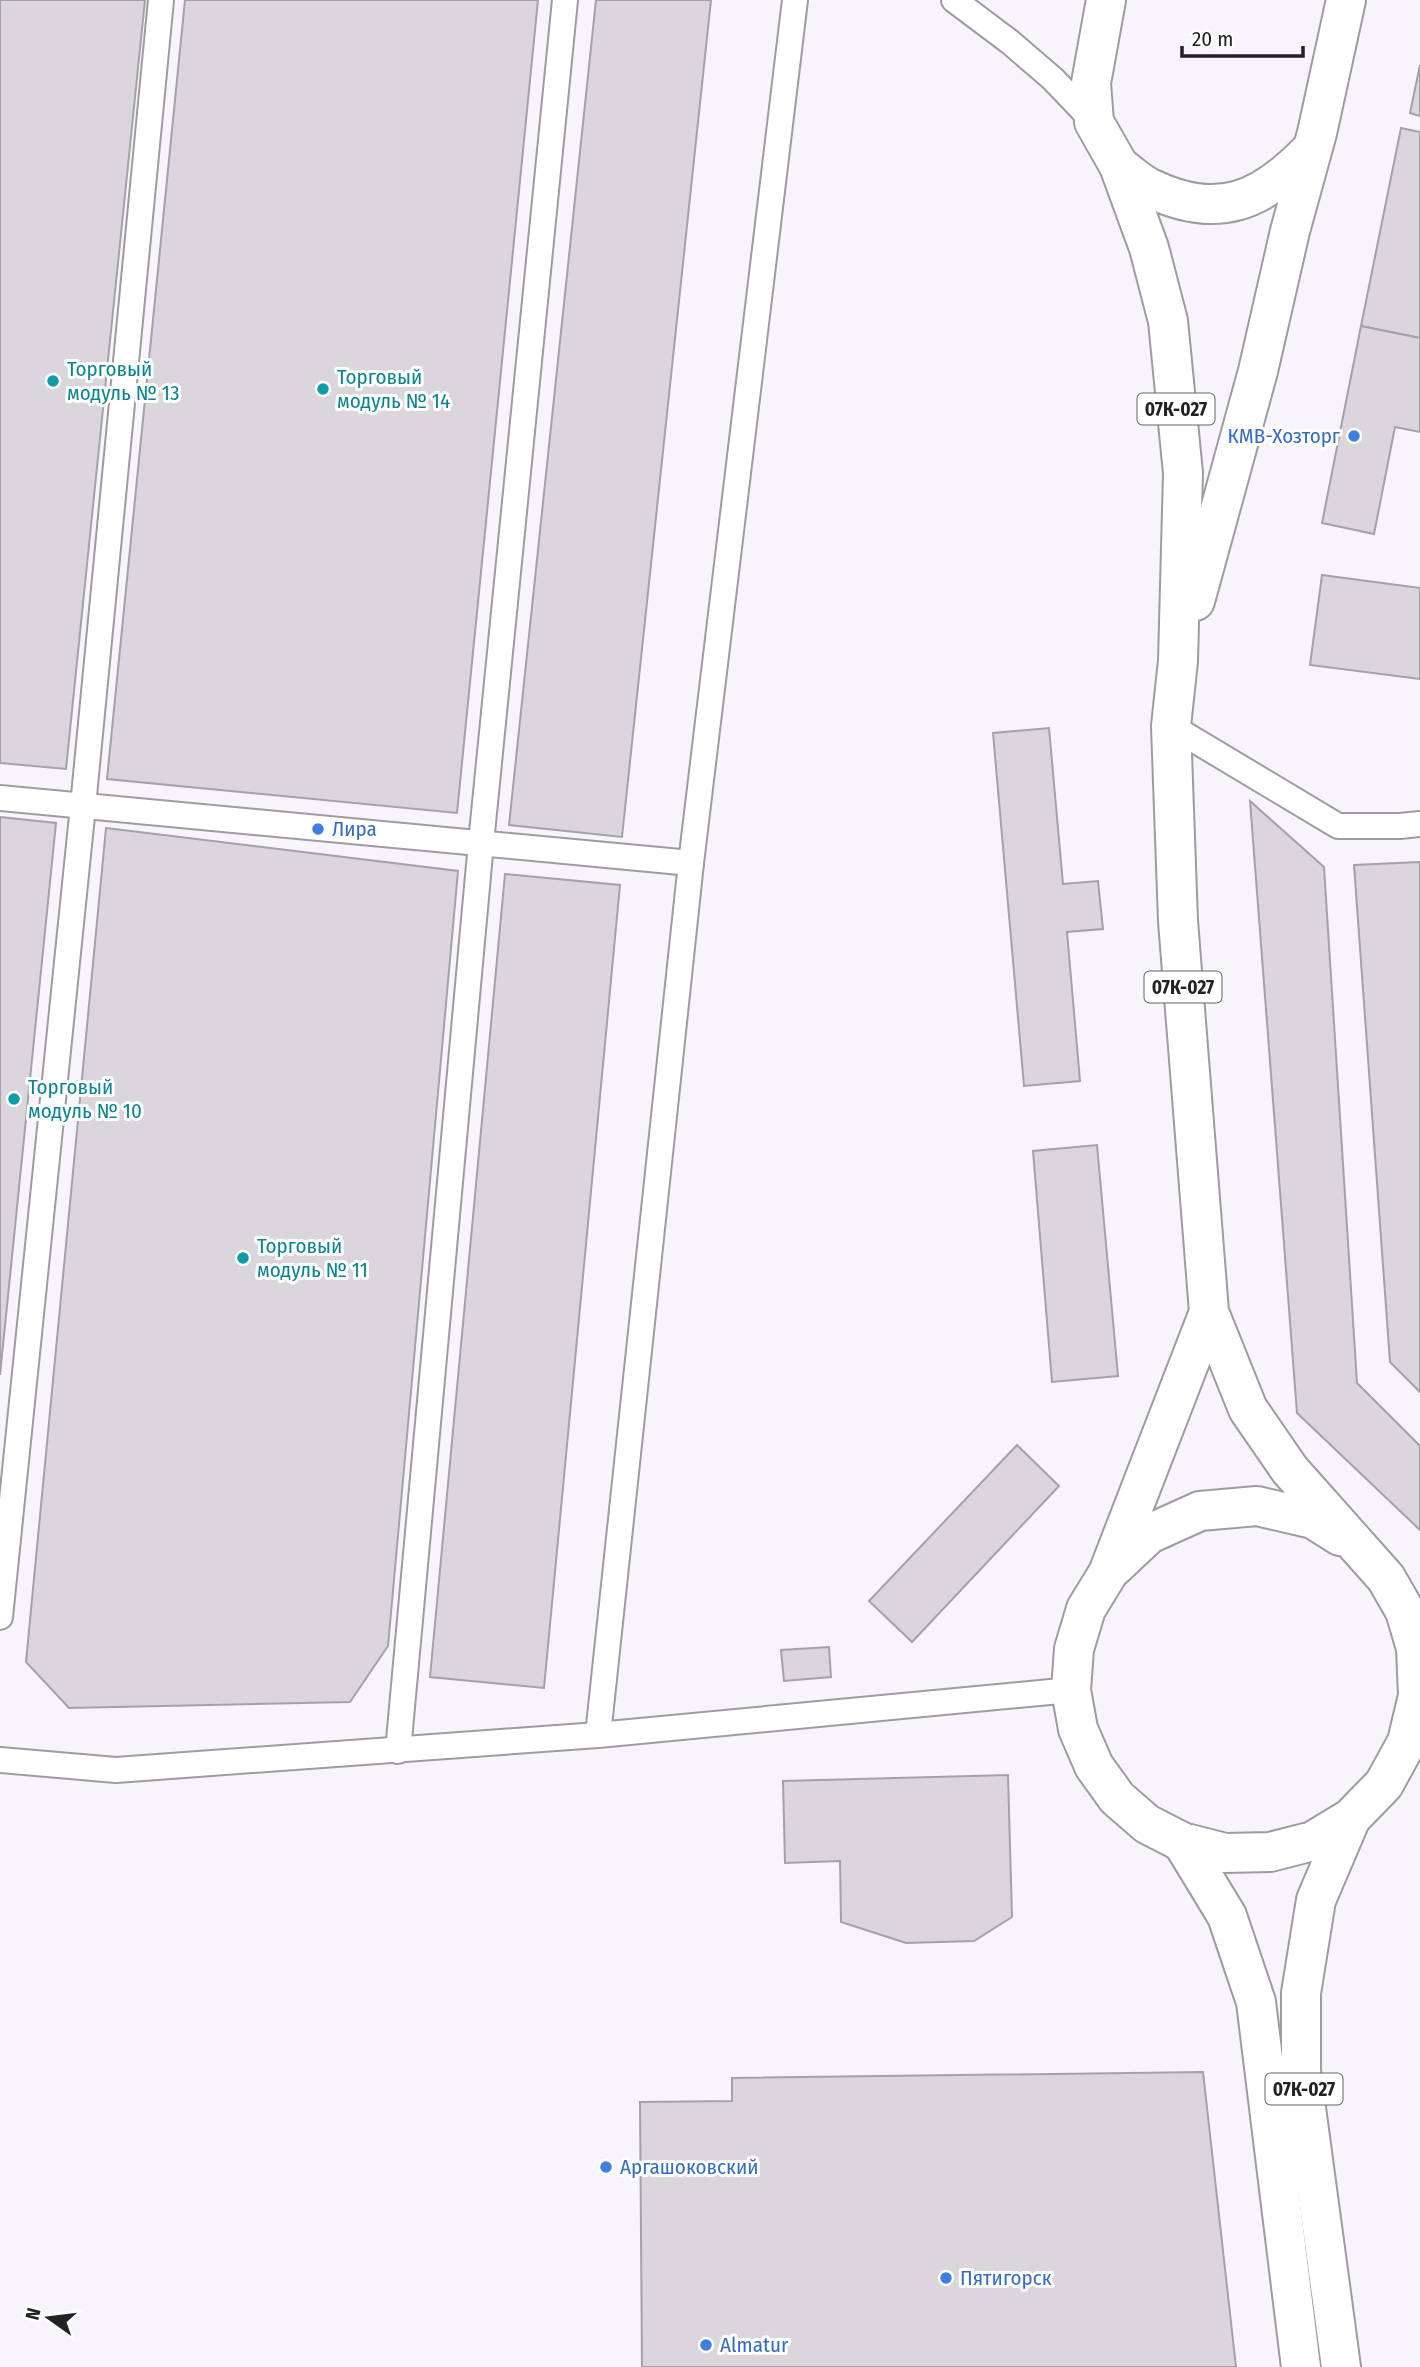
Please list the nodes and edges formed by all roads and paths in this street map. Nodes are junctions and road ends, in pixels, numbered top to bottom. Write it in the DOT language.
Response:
graph roads {
  1 [pos="161,0"];
  2 [pos="565,0"];
  3 [pos="795,0"];
  4 [pos="954,0"];
  5 [pos="1106,0"];
  6 [pos="1346,0"];
  7 [pos="1094,121"];
  8 [pos="1311,150"];
  9 [pos="1119,166"];
  10 [pos="1178,661"];
  11 [pos="1171,726"];
  12 [pos="0,798"];
  13 [pos="83,807"];
  14 [pos="1420,824"];
  15 [pos="481,844"];
  16 [pos="691,863"];
  17 [pos="1209,1312"];
  18 [pos="1360,1549"];
  19 [pos="1108,1573"];
  20 [pos="0,1617"];
  21 [pos="1418,1648"];
  22 [pos="1071,1690"];
  23 [pos="598,1735"];
  24 [pos="398,1751"];
  25 [pos="0,1760"];
  26 [pos="1351,1818"];
  27 [pos="1182,1842"];
  28 [pos="1301,2367"];
  29 [pos="1341,2367"];
  1 -- 13 [label="lane"];
  2 -- 15 [label="lane"];
  3 -- 16 [label="lane"];
  4 -- 7 [label="lane"];
  5 -- 7 [label="main road, 07К-027"];
  6 -- 8 [label="main road, 07К-027"];
  7 -- 9 [label="main road, 07К-027"];
  8 -- 9 [label="main road"];
  8 -- 10 [label="main road, 07К-027"];
  9 -- 10 [label="main road, 07К-027"];
  10 -- 11 [label="main road, 07К-027"];
  11 -- 14 [label="lane"];
  11 -- 17 [label="main road, 07К-027"];
  12 -- 13 [label="lane"];
  13 -- 15 [label="lane"];
  13 -- 20 [label="lane"];
  15 -- 16 [label="lane"];
  15 -- 24 [label="lane"];
  16 -- 23 [label="lane"];
  17 -- 18 [label="main road, 07К-027"];
  17 -- 19 [label="main road, 07К-027"];
  18 -- 19 [label="main road"];
  18 -- 21 [label="main road, 07К-027"];
  19 -- 22 [label="main road, 07К-027"];
  21 -- 26 [label="main road, 07К-027"];
  22 -- 23 [label="lane"];
  22 -- 27 [label="main road, 07К-027"];
  23 -- 24 [label="lane"];
  24 -- 25 [label="lane"];
  26 -- 27 [label="main road"];
  26 -- 29 [label="main road, 07К-027"];
  27 -- 28 [label="main road, 07К-027"];
}
